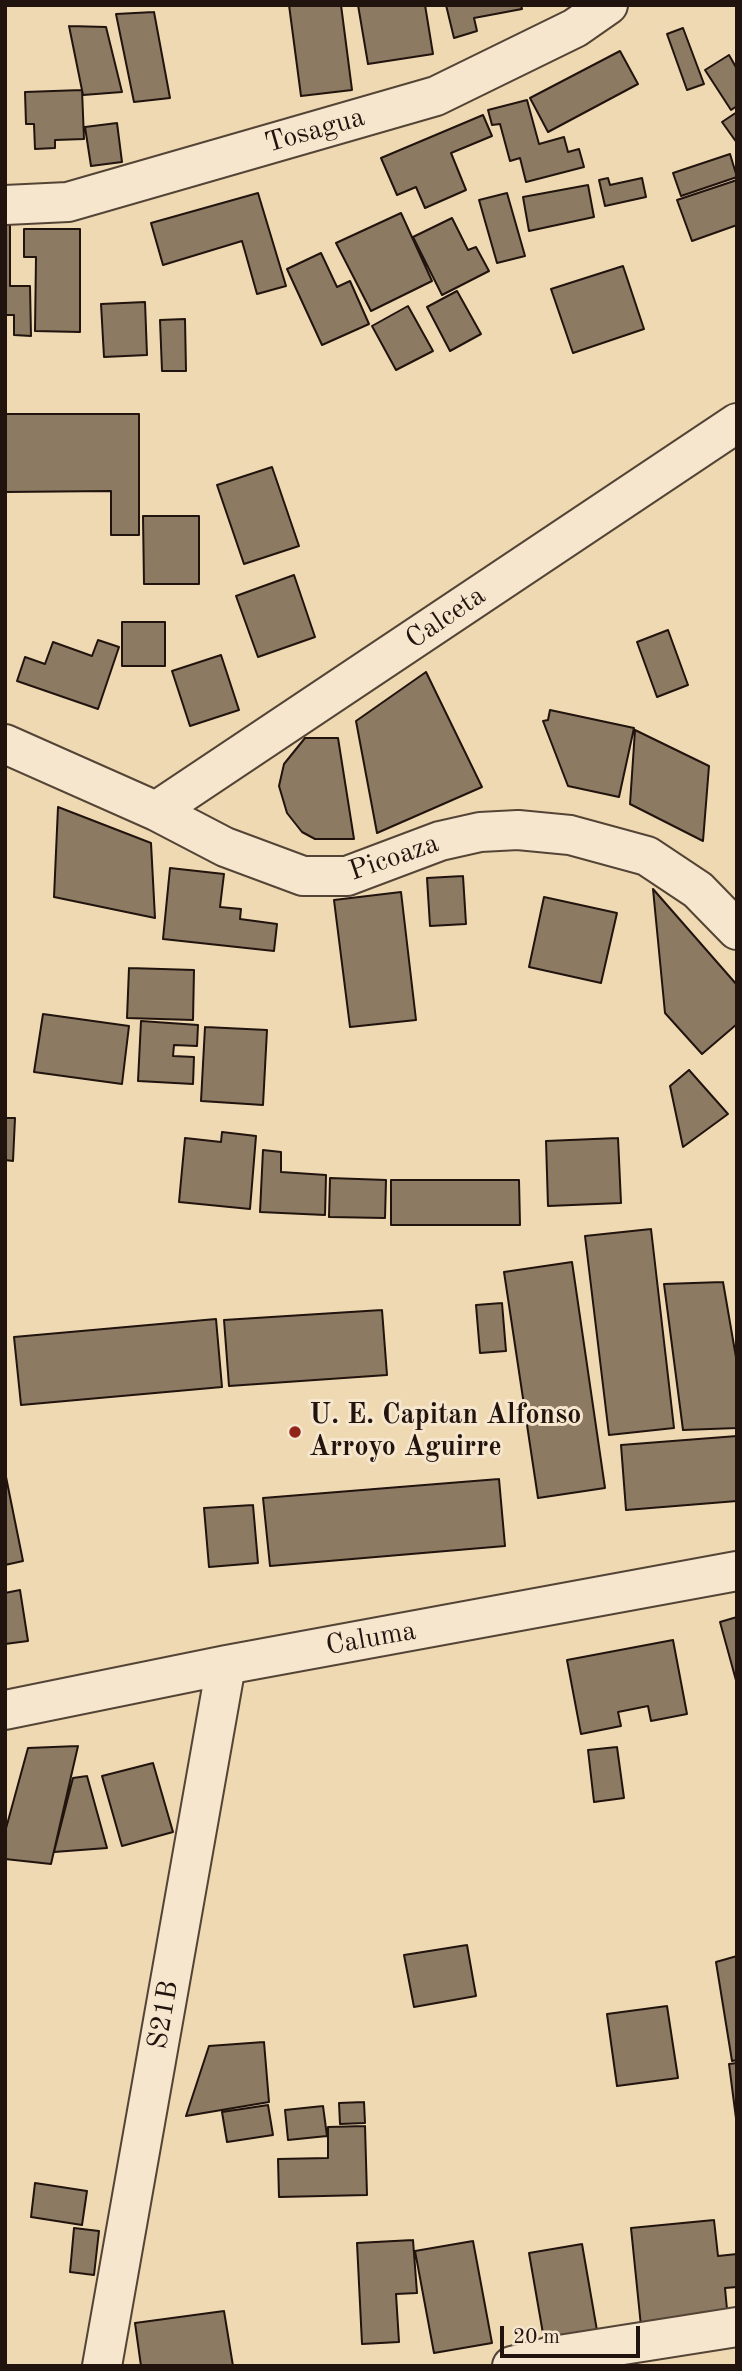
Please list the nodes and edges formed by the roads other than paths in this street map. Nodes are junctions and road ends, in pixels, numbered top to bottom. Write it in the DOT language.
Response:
graph roads {
  1 [pos="608,5"];
  2 [pos="5,205"];
  3 [pos="737,423"];
  4 [pos="5,744"];
  5 [pos="156,811"];
  6 [pos="737,930"];
  7 [pos="737,1572"];
  8 [pos="226,1665"];
  9 [pos="5,1710"];
  10 [pos="737,2327"];
  11 [pos="102,2366"];
  12 [pos="512,2366"];
  1 -- 2 [label="street, Tosagua"];
  3 -- 5 [label="street, Calceta"];
  4 -- 5 [label="street, Picoaza"];
  5 -- 6 [label="street, Picoaza"];
  7 -- 8 [label="street, Caluma"];
  8 -- 9 [label="street, Caluma"];
  8 -- 11 [label="street, S21B"];
  10 -- 12 [label="street"];
}
